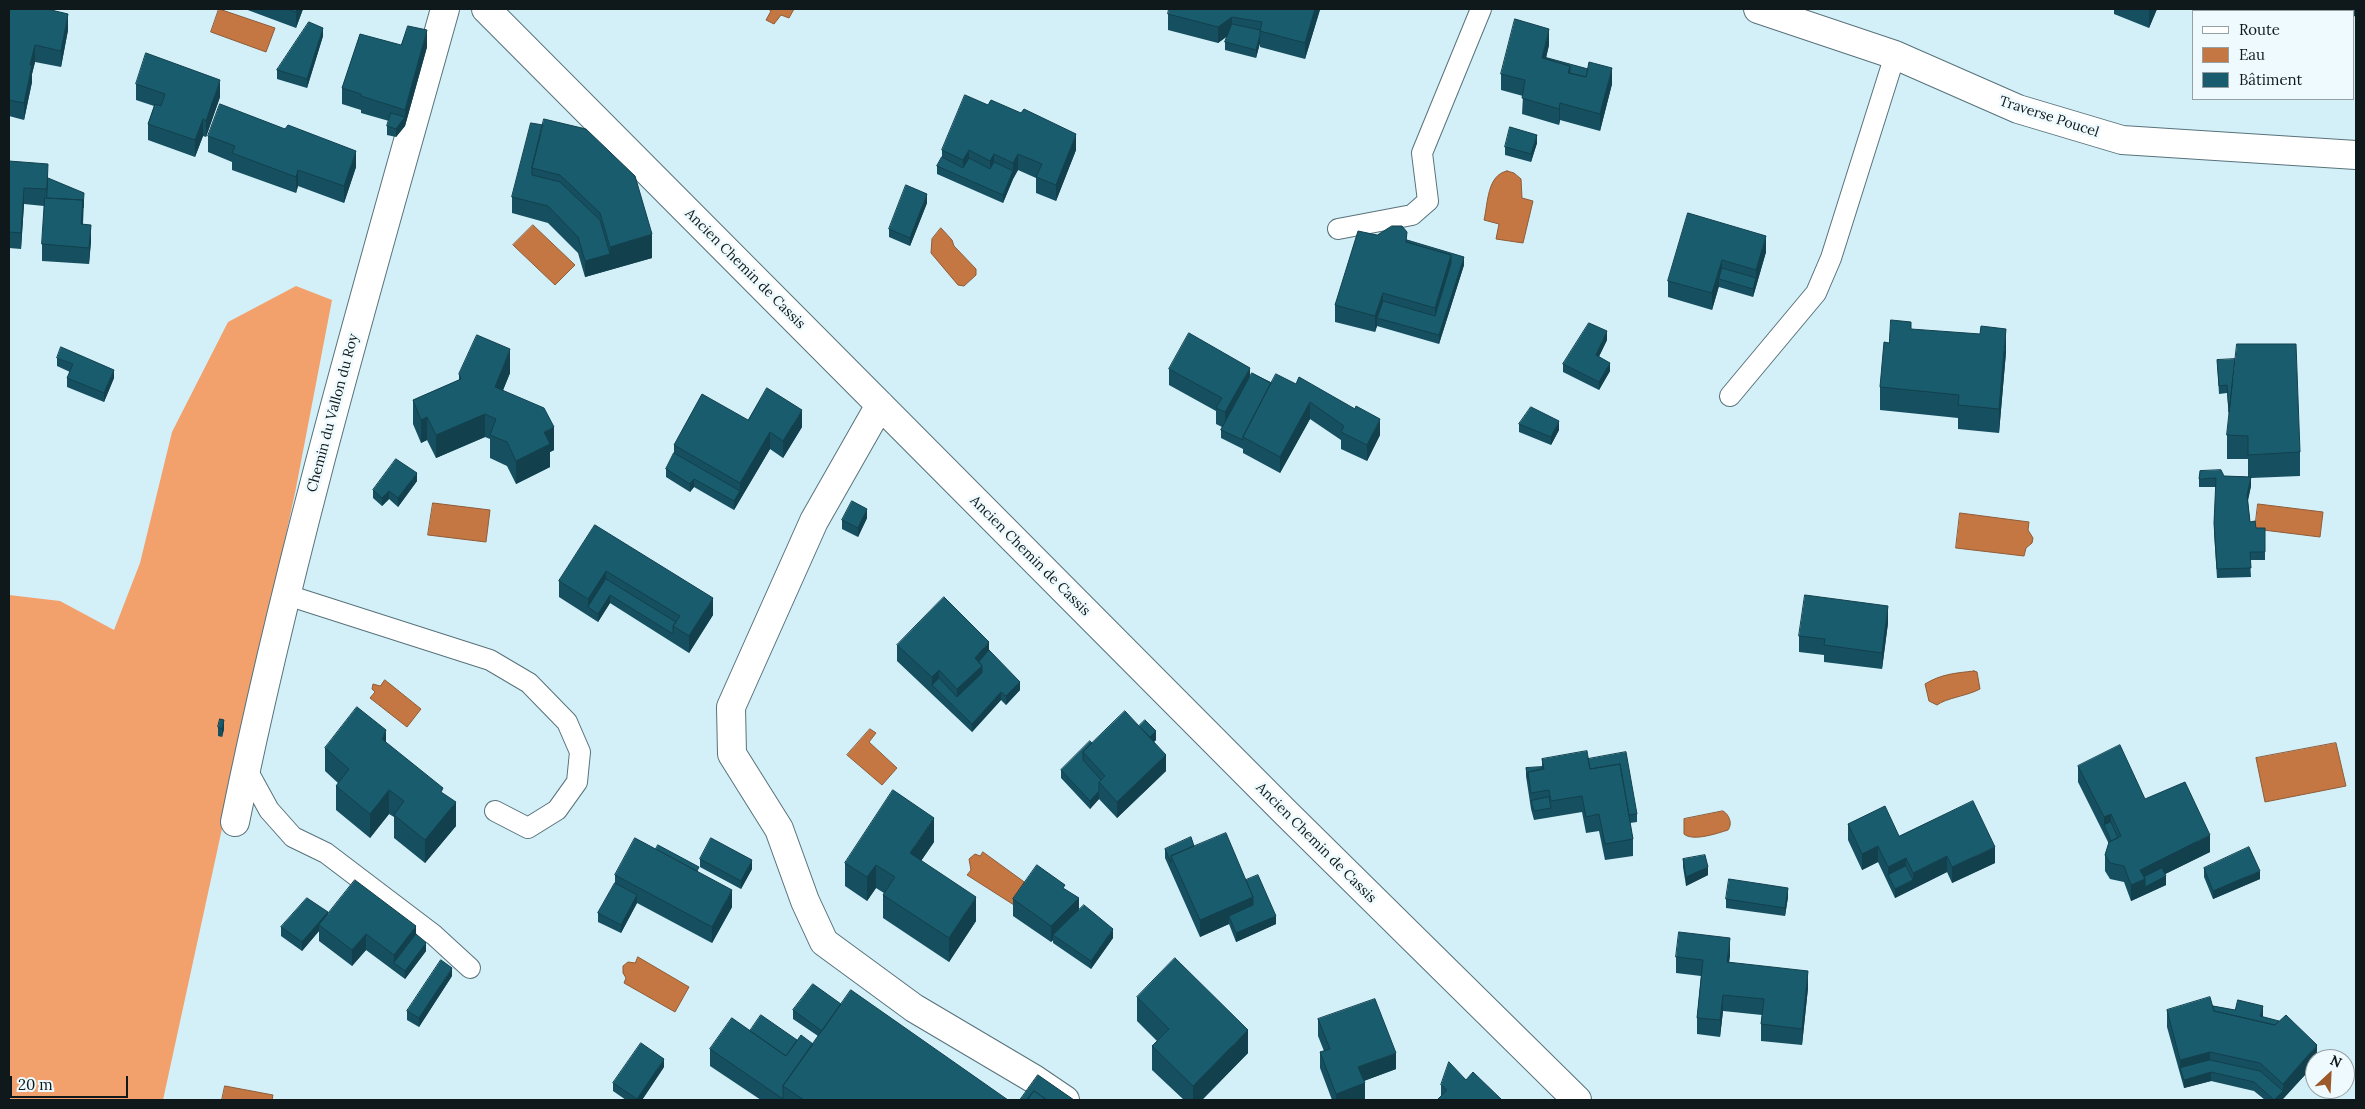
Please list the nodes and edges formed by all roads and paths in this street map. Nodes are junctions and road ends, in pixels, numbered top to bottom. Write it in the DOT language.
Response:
graph roads {
  1 [pos="445,9"];
  2 [pos="486,9"];
  3 [pos="1481,9"];
  4 [pos="1758,9"];
  5 [pos="1895,55"];
  6 [pos="2356,154"];
  7 [pos="1338,229"];
  8 [pos="1730,396"];
  9 [pos="880,405"];
  10 [pos="287,595"];
  11 [pos="246,768"];
  12 [pos="495,811"];
  13 [pos="235,822"];
  14 [pos="470,968"];
  15 [pos="1066,1100"];
  16 [pos="1577,1100"];
  1 -- 10 [label="street, Chemin du Vallon du Roy"];
  2 -- 9 [label="street, Ancien Chemin de Cassis"];
  3 -- 7 [label="lane"];
  4 -- 5 [label="street, Traverse Poucel"];
  5 -- 6 [label="street, Traverse Poucel"];
  5 -- 8 [label="lane"];
  9 -- 15 [label="street"];
  9 -- 16 [label="street, Ancien Chemin de Cassis"];
  10 -- 11 [label="street, Chemin du Vallon du Roy"];
  10 -- 12 [label="lane"];
  11 -- 13 [label="street, Chemin du Vallon du Roy"];
  11 -- 14 [label="lane"];
}
